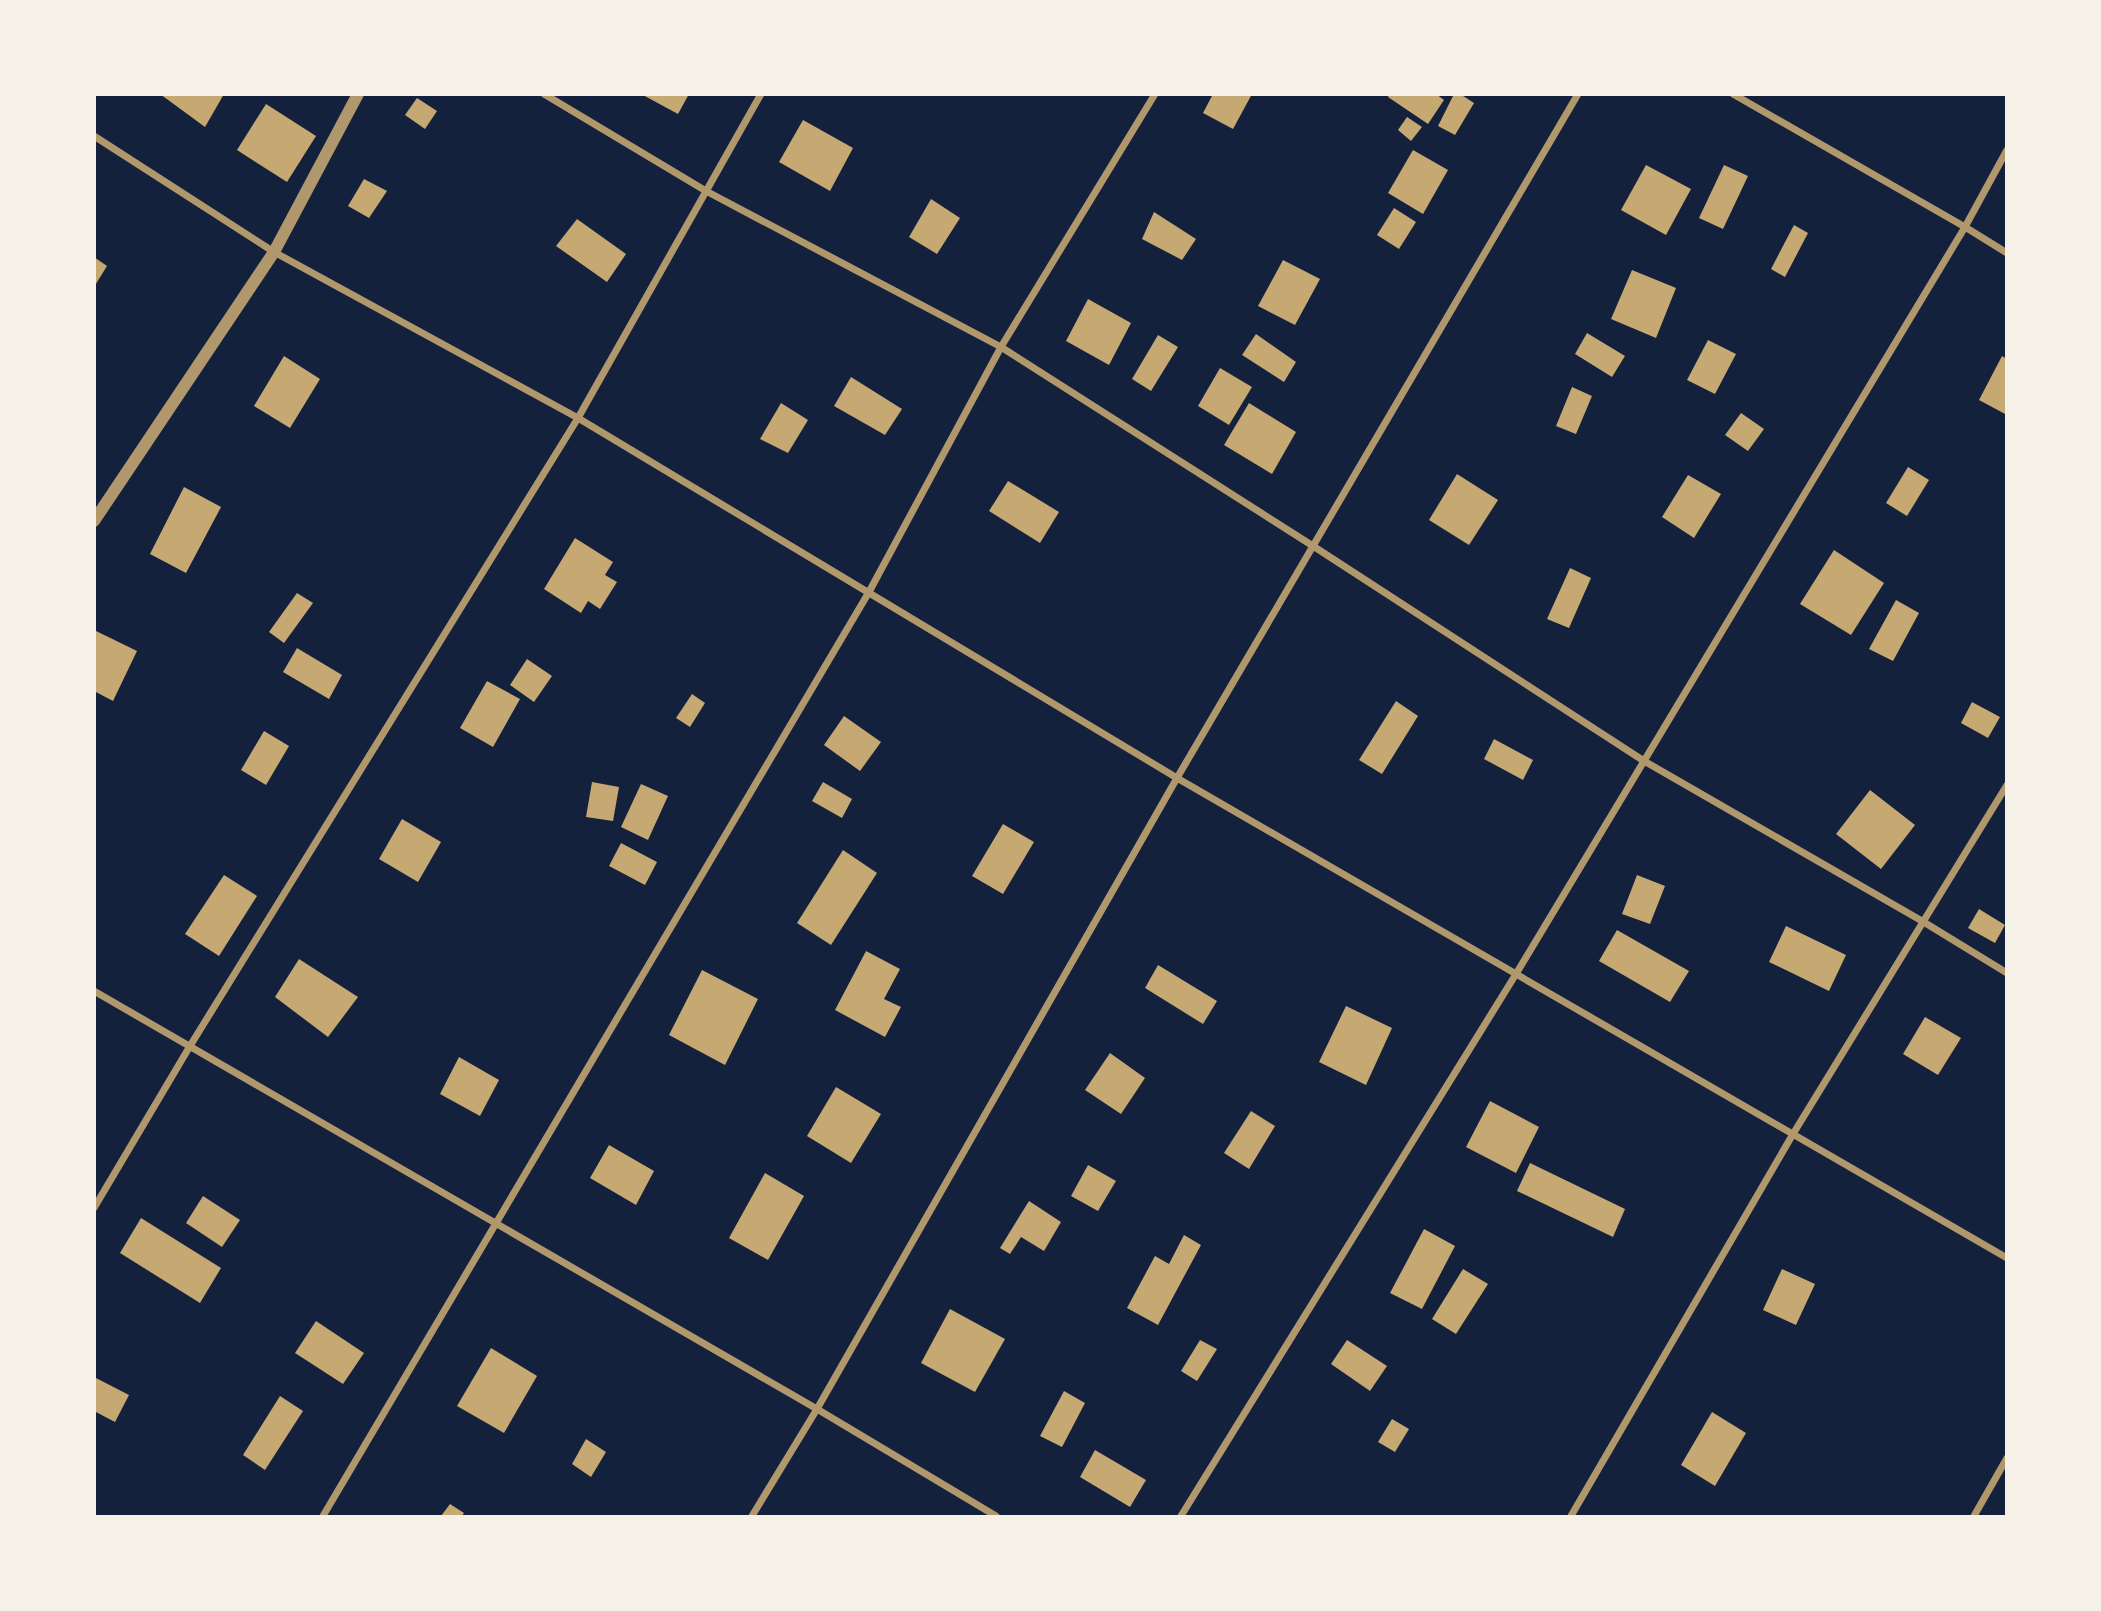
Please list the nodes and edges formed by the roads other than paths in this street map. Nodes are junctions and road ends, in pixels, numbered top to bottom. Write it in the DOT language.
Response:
graph roads {
  1 [pos="358,94"];
  2 [pos="544,94"];
  3 [pos="761,94"];
  4 [pos="1155,94"];
  5 [pos="1578,94"];
  6 [pos="1733,94"];
  7 [pos="94,136"];
  8 [pos="2007,150"];
  9 [pos="706,191"];
  10 [pos="1965,227"];
  11 [pos="274,252"];
  12 [pos="2007,253"];
  13 [pos="1001,347"];
  14 [pos="578,418"];
  15 [pos="94,521"];
  16 [pos="1313,546"];
  17 [pos="869,592"];
  18 [pos="1644,761"];
  19 [pos="1177,778"];
  20 [pos="2007,785"];
  21 [pos="1922,921"];
  22 [pos="2007,973"];
  23 [pos="1516,974"];
  24 [pos="94,991"];
  25 [pos="190,1046"];
  26 [pos="1793,1135"];
  27 [pos="94,1208"];
  28 [pos="496,1223"];
  29 [pos="2007,1258"];
  30 [pos="817,1409"];
  31 [pos="2007,1458"];
  32 [pos="323,1517"];
  33 [pos="752,1517"];
  34 [pos="996,1517"];
  35 [pos="1181,1517"];
  36 [pos="1571,1517"];
  37 [pos="1973,1517"];
  1 -- 11 [label="street"];
  2 -- 9 [label="street"];
  3 -- 9 [label="street"];
  4 -- 13 [label="street"];
  5 -- 16 [label="street"];
  6 -- 10 [label="street"];
  7 -- 11 [label="street"];
  8 -- 10 [label="street"];
  9 -- 13 [label="street"];
  9 -- 14 [label="street"];
  10 -- 12 [label="street"];
  10 -- 18 [label="street"];
  11 -- 14 [label="street"];
  11 -- 15 [label="street"];
  13 -- 16 [label="street"];
  13 -- 17 [label="street"];
  14 -- 17 [label="street"];
  14 -- 25 [label="street"];
  16 -- 18 [label="street"];
  16 -- 19 [label="street"];
  17 -- 19 [label="street"];
  17 -- 28 [label="street"];
  18 -- 21 [label="street"];
  18 -- 23 [label="street"];
  19 -- 23 [label="street"];
  19 -- 30 [label="street"];
  20 -- 21 [label="street"];
  21 -- 22 [label="street"];
  21 -- 26 [label="street"];
  23 -- 26 [label="street"];
  23 -- 35 [label="street"];
  24 -- 25 [label="street"];
  25 -- 27 [label="street"];
  25 -- 28 [label="street"];
  26 -- 29 [label="street"];
  26 -- 36 [label="street"];
  28 -- 30 [label="street"];
  28 -- 32 [label="street"];
  30 -- 33 [label="street"];
  30 -- 34 [label="street"];
  31 -- 37 [label="street"];
}
